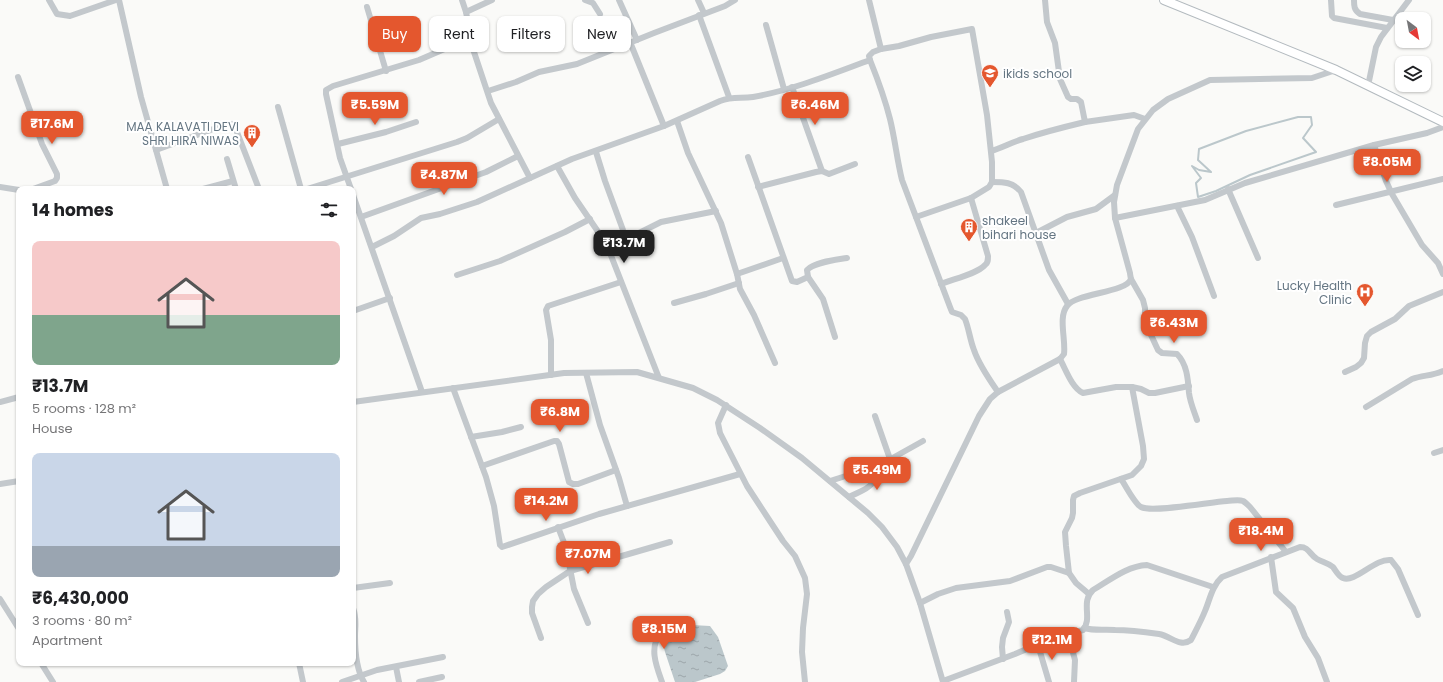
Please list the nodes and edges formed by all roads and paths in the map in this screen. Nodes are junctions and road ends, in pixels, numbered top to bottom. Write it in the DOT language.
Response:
graph roads {
  1 [pos="49,0"];
  2 [pos="116,0"];
  3 [pos="119,0"];
  4 [pos="462,0"];
  5 [pos="492,0"];
  6 [pos="585,0"];
  7 [pos="620,0"];
  8 [pos="698,0"];
  9 [pos="735,0"];
  10 [pos="869,0"];
  11 [pos="1045,0"];
  12 [pos="1164,0"];
  13 [pos="1331,0"];
  14 [pos="1354,0"];
  15 [pos="1409,0"];
  16 [pos="367,7"];
  17 [pos="466,12"];
  18 [pos="600,14"];
  19 [pos="702,14"];
  20 [pos="467,16"];
  21 [pos="1393,20"];
  22 [pos="766,25"];
  23 [pos="1387,28"];
  24 [pos="637,40"];
  25 [pos="631,42"];
  26 [pos="631,44"];
  27 [pos="881,49"];
  28 [pos="439,52"];
  29 [pos="475,52"];
  30 [pos="606,52"];
  31 [pos="870,60"];
  32 [pos="386,70"];
  33 [pos="1336,70"];
  34 [pos="18,77"];
  35 [pos="1368,86"];
  36 [pos="792,87"];
  37 [pos="784,89"];
  38 [pos="488,91"];
  39 [pos="730,97"];
  40 [pos="278,107"];
  41 [pos="1145,118"];
  42 [pos="499,119"];
  43 [pos="677,121"];
  44 [pos="416,122"];
  45 [pos="1085,122"];
  46 [pos="1443,122"];
  47 [pos="664,126"];
  48 [pos="1443,127"];
  49 [pos="338,144"];
  50 [pos="1374,146"];
  51 [pos="156,150"];
  52 [pos="991,151"];
  53 [pos="596,152"];
  54 [pos="518,156"];
  55 [pos="748,156"];
  56 [pos="226,159"];
  57 [pos="856,164"];
  58 [pos="557,166"];
  59 [pos="822,171"];
  60 [pos="346,176"];
  61 [pos="530,178"];
  62 [pos="1443,179"];
  63 [pos="233,181"];
  64 [pos="992,182"];
  65 [pos="41,186"];
  66 [pos="166,186"];
  67 [pos="214,186"];
  68 [pos="235,186"];
  69 [pos="258,186"];
  70 [pos="300,186"];
  71 [pos="316,186"];
  72 [pos="350,186"];
  73 [pos="0,187"];
  74 [pos="758,187"];
  75 [pos="1228,189"];
  76 [pos="16,190"];
  77 [pos="1390,191"];
  78 [pos="1115,196"];
  79 [pos="971,198"];
  80 [pos="356,203"];
  81 [pos="1336,205"];
  82 [pos="1176,206"];
  83 [pos="716,211"];
  84 [pos="361,217"];
  85 [pos="916,217"];
  86 [pos="1115,218"];
  87 [pos="590,219"];
  88 [pos="1036,233"];
  89 [pos="372,246"];
  90 [pos="783,258"];
  91 [pos="847,258"];
  92 [pos="1258,258"];
  93 [pos="737,274"];
  94 [pos="1443,274"];
  95 [pos="457,275"];
  96 [pos="808,277"];
  97 [pos="1131,279"];
  98 [pos="621,282"];
  99 [pos="739,283"];
  100 [pos="941,284"];
  101 [pos="1443,292"];
  102 [pos="1214,296"];
  103 [pos="390,298"];
  104 [pos="674,303"];
  105 [pos="1068,304"];
  106 [pos="356,310"];
  107 [pos="835,337"];
  108 [pos="1060,359"];
  109 [pos="775,363"];
  110 [pos="1443,371"];
  111 [pos="1345,372"];
  112 [pos="586,373"];
  113 [pos="551,375"];
  114 [pos="659,378"];
  115 [pos="1189,386"];
  116 [pos="1132,387"];
  117 [pos="453,388"];
  118 [pos="422,392"];
  119 [pos="998,392"];
  120 [pos="16,399"];
  121 [pos="0,402"];
  122 [pos="356,402"];
  123 [pos="726,406"];
  124 [pos="1366,407"];
  125 [pos="875,416"];
  126 [pos="1197,420"];
  127 [pos="521,426"];
  128 [pos="471,437"];
  129 [pos="923,441"];
  130 [pos="1443,450"];
  131 [pos="1434,453"];
  132 [pos="890,459"];
  133 [pos="482,466"];
  134 [pos="876,466"];
  135 [pos="616,470"];
  136 [pos="740,474"];
  137 [pos="1121,479"];
  138 [pos="16,481"];
  139 [pos="830,481"];
  140 [pos="0,484"];
  141 [pos="850,497"];
  142 [pos="627,506"];
  143 [pos="558,527"];
  144 [pos="670,542"];
  145 [pos="1286,552"];
  146 [pos="1271,558"];
  147 [pos="906,564"];
  148 [pos="570,571"];
  149 [pos="1069,573"];
  150 [pos="390,582"];
  151 [pos="1213,587"];
  152 [pos="356,588"];
  153 [pos="1089,594"];
  154 [pos="0,598"];
  155 [pos="920,603"];
  156 [pos="1007,612"];
  157 [pos="1418,615"];
  158 [pos="356,616"];
  159 [pos="588,623"];
  160 [pos="681,624"];
  161 [pos="16,625"];
  162 [pos="1084,628"];
  163 [pos="1068,634"];
  164 [pos="541,638"];
  165 [pos="1038,645"];
  166 [pos="356,654"];
  167 [pos="356,654"];
  168 [pos="443,657"];
  169 [pos="1003,659"];
  170 [pos="43,666"];
  171 [pos="300,666"];
  172 [pos="396,667"];
  173 [pos="360,675"];
  174 [pos="442,677"];
  175 [pos="943,681"];
  176 [pos="53,682"];
  177 [pos="303,682"];
  178 [pos="342,682"];
  179 [pos="364,682"];
  180 [pos="399,682"];
  181 [pos="419,682"];
  182 [pos="662,682"];
  183 [pos="805,682"];
  184 [pos="1049,682"];
  185 [pos="1074,682"];
  186 [pos="1327,682"];
  1 -- 2 [label="street"];
  3 -- 51 [label="street"];
  4 -- 17 [label="street"];
  5 -- 17 [label="street"];
  6 -- 18 [label="street"];
  7 -- 24 [label="street"];
  8 -- 19 [label="street"];
  9 -- 19 [label="street"];
  10 -- 27 [label="street"];
  11 -- 45 [label="street"];
  12 -- 33 [label="main road"];
  13 -- 23 [label="street"];
  14 -- 21 [label="street"];
  15 -- 21 [label="street"];
  16 -- 32 [label="street"];
  17 -- 20 [label="street"];
  19 -- 24 [label="street"];
  19 -- 39 [label="street"];
  21 -- 23 [label="street"];
  22 -- 37 [label="street"];
  23 -- 35 [label="street"];
  24 -- 25 [label="street"];
  26 -- 47 [label="street"];
  27 -- 31 [label="street"];
  27 -- 52 [label="street"];
  28 -- 32 [label="street"];
  29 -- 38 [label="street"];
  30 -- 38 [label="street"];
  31 -- 36 [label="street"];
  31 -- 85 [label="street"];
  32 -- 49 [label="street"];
  33 -- 35 [label="main road"];
  33 -- 41 [label="street"];
  34 -- 65 [label="street"];
  35 -- 46 [label="main road"];
  36 -- 37 [label="street"];
  36 -- 59 [label="street"];
  37 -- 39 [label="street"];
  38 -- 42 [label="street"];
  39 -- 43 [label="street"];
  40 -- 70 [label="street"];
  41 -- 45 [label="street"];
  41 -- 78 [label="street"];
  42 -- 54 [label="street"];
  42 -- 60 [label="street"];
  43 -- 47 [label="street"];
  43 -- 83 [label="street"];
  44 -- 49 [label="street"];
  45 -- 52 [label="street"];
  47 -- 53 [label="street"];
  48 -- 50 [label="street"];
  49 -- 60 [label="street"];
  50 -- 75 [label="street"];
  50 -- 77 [label="street"];
  51 -- 66 [label="street"];
  51 -- 69 [label="street"];
  52 -- 64 [label="street"];
  53 -- 58 [label="street"];
  53 -- 83 [label="street"];
  54 -- 61 [label="street"];
  54 -- 84 [label="street"];
  55 -- 74 [label="street"];
  56 -- 63 [label="street"];
  57 -- 59 [label="street"];
  58 -- 61 [label="street"];
  58 -- 87 [label="street"];
  59 -- 74 [label="street"];
  60 -- 71 [label="street"];
  60 -- 72 [label="street"];
  61 -- 89 [label="street"];
  62 -- 77 [label="street"];
  63 -- 67 [label="street"];
  63 -- 68 [label="street"];
  64 -- 79 [label="street"];
  64 -- 88 [label="street"];
  73 -- 76 [label="street"];
  74 -- 90 [label="street"];
  75 -- 82 [label="street"];
  75 -- 92 [label="street"];
  77 -- 81 [label="street"];
  77 -- 94 [label="street"];
  78 -- 86 [label="street"];
  78 -- 88 [label="street"];
  79 -- 85 [label="street"];
  79 -- 100 [label="street"];
  80 -- 84 [label="street"];
  82 -- 86 [label="street"];
  82 -- 102 [label="street"];
  83 -- 93 [label="street"];
  84 -- 89 [label="street"];
  85 -- 100 [label="street"];
  86 -- 97 [label="street"];
  87 -- 95 [label="street"];
  87 -- 98 [label="street"];
  88 -- 105 [label="street"];
  89 -- 103 [label="street"];
  90 -- 93 [label="street"];
  90 -- 96 [label="street"];
  91 -- 96 [label="street"];
  93 -- 99 [label="street"];
  96 -- 107 [label="street"];
  97 -- 105 [label="street"];
  97 -- 115 [label="street"];
  98 -- 113 [label="street"];
  98 -- 114 [label="street"];
  99 -- 104 [label="street"];
  99 -- 109 [label="street"];
  100 -- 119 [label="street"];
  101 -- 111 [label="street"];
  103 -- 106 [label="street"];
  103 -- 118 [label="street"];
  105 -- 108 [label="street"];
  108 -- 116 [label="street"];
  108 -- 119 [label="street"];
  110 -- 124 [label="street"];
  112 -- 113 [label="street"];
  112 -- 114 [label="street"];
  112 -- 135 [label="street"];
  113 -- 117 [label="street"];
  114 -- 123 [label="street"];
  115 -- 116 [label="street"];
  115 -- 126 [label="street"];
  116 -- 137 [label="street"];
  117 -- 118 [label="street"];
  117 -- 128 [label="street"];
  118 -- 122 [label="street"];
  119 -- 147 [label="street"];
  120 -- 121 [label="street"];
  123 -- 136 [label="street"];
  123 -- 139 [label="street"];
  125 -- 132 [label="street"];
  127 -- 128 [label="street"];
  128 -- 133 [label="street"];
  129 -- 132 [label="street"];
  130 -- 131 [label="street"];
  132 -- 134 [label="street"];
  133 -- 135 [label="street"];
  133 -- 143 [label="street"];
  134 -- 139 [label="street"];
  134 -- 141 [label="street"];
  135 -- 142 [label="street"];
  136 -- 142 [label="street"];
  136 -- 183 [label="street"];
  137 -- 145 [label="street"];
  137 -- 149 [label="street"];
  138 -- 140 [label="street"];
  139 -- 141 [label="street"];
  141 -- 147 [label="street"];
  142 -- 143 [label="street"];
  143 -- 148 [label="street"];
  144 -- 148 [label="street"];
  145 -- 146 [label="street"];
  145 -- 157 [label="street"];
  146 -- 151 [label="street"];
  146 -- 186 [label="street"];
  147 -- 155 [label="street"];
  148 -- 159 [label="street"];
  148 -- 164 [label="street"];
  149 -- 153 [label="street"];
  149 -- 155 [label="street"];
  150 -- 152 [label="street"];
  151 -- 153 [label="street"];
  151 -- 162 [label="street"];
  153 -- 162 [label="street"];
  154 -- 161 [label="street"];
  155 -- 175 [label="street"];
  156 -- 169 [label="street"];
  158 -- 167 [label="street"];
  160 -- 182 [label="street"];
  162 -- 163 [label="street"];
  163 -- 165 [label="street"];
  163 -- 185 [label="street"];
  165 -- 169 [label="street"];
  165 -- 184 [label="street"];
  166 -- 173 [label="street"];
  168 -- 172 [label="street"];
  169 -- 175 [label="street"];
  170 -- 176 [label="street"];
  171 -- 177 [label="street"];
  172 -- 173 [label="street"];
  172 -- 180 [label="street"];
  173 -- 178 [label="street"];
  173 -- 179 [label="street"];
  174 -- 181 [label="street"];
}
